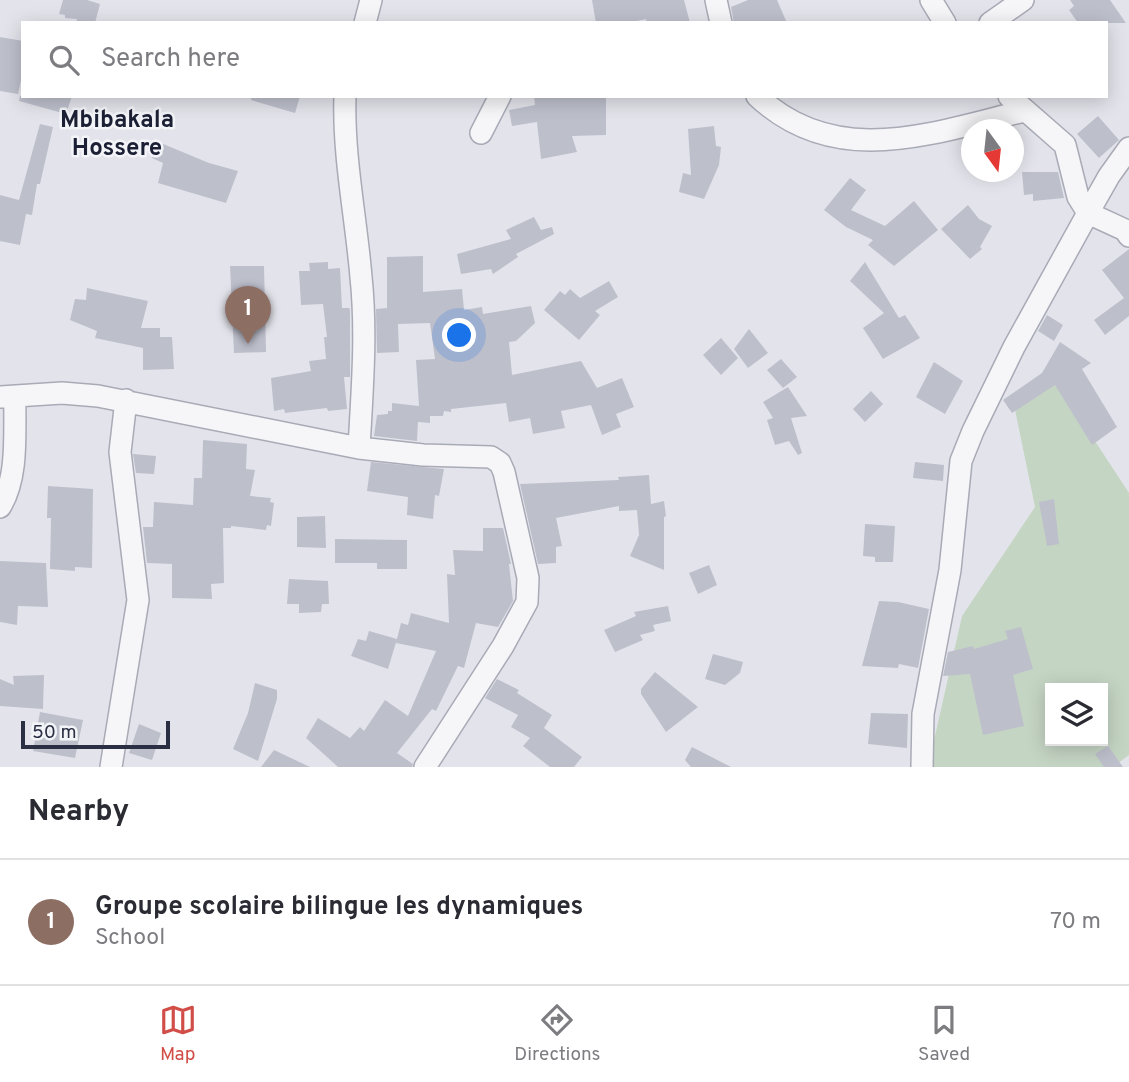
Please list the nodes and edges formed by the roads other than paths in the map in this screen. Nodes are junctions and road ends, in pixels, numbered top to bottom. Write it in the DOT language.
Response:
graph roads {
  1 [pos="371,0"];
  2 [pos="716,0"];
  3 [pos="931,0"];
  4 [pos="1023,0"];
  5 [pos="366,21"];
  6 [pos="721,21"];
  7 [pos="944,21"];
  8 [pos="993,21"];
  9 [pos="345,98"];
  10 [pos="499,98"];
  11 [pos="759,98"];
  12 [pos="1017,104"];
  13 [pos="481,133"];
  14 [pos="1129,148"];
  15 [pos="1088,212"];
  16 [pos="1129,236"];
  17 [pos="8,398"];
  18 [pos="126,400"];
  19 [pos="359,448"];
  20 [pos="0,507"];
  21 [pos="111,767"];
  22 [pos="425,767"];
  23 [pos="922,767"];
  1 -- 5 [label="street"];
  2 -- 6 [label="street"];
  3 -- 7 [label="street"];
  4 -- 8 [label="street"];
  9 -- 19 [label="street"];
  10 -- 13 [label="street"];
  11 -- 12 [label="street"];
  12 -- 15 [label="street"];
  14 -- 15 [label="street"];
  15 -- 16 [label="street"];
  15 -- 23 [label="street"];
  17 -- 18 [label="street"];
  17 -- 20 [label="street"];
  18 -- 19 [label="street"];
  18 -- 21 [label="street"];
  19 -- 22 [label="street"];
}
